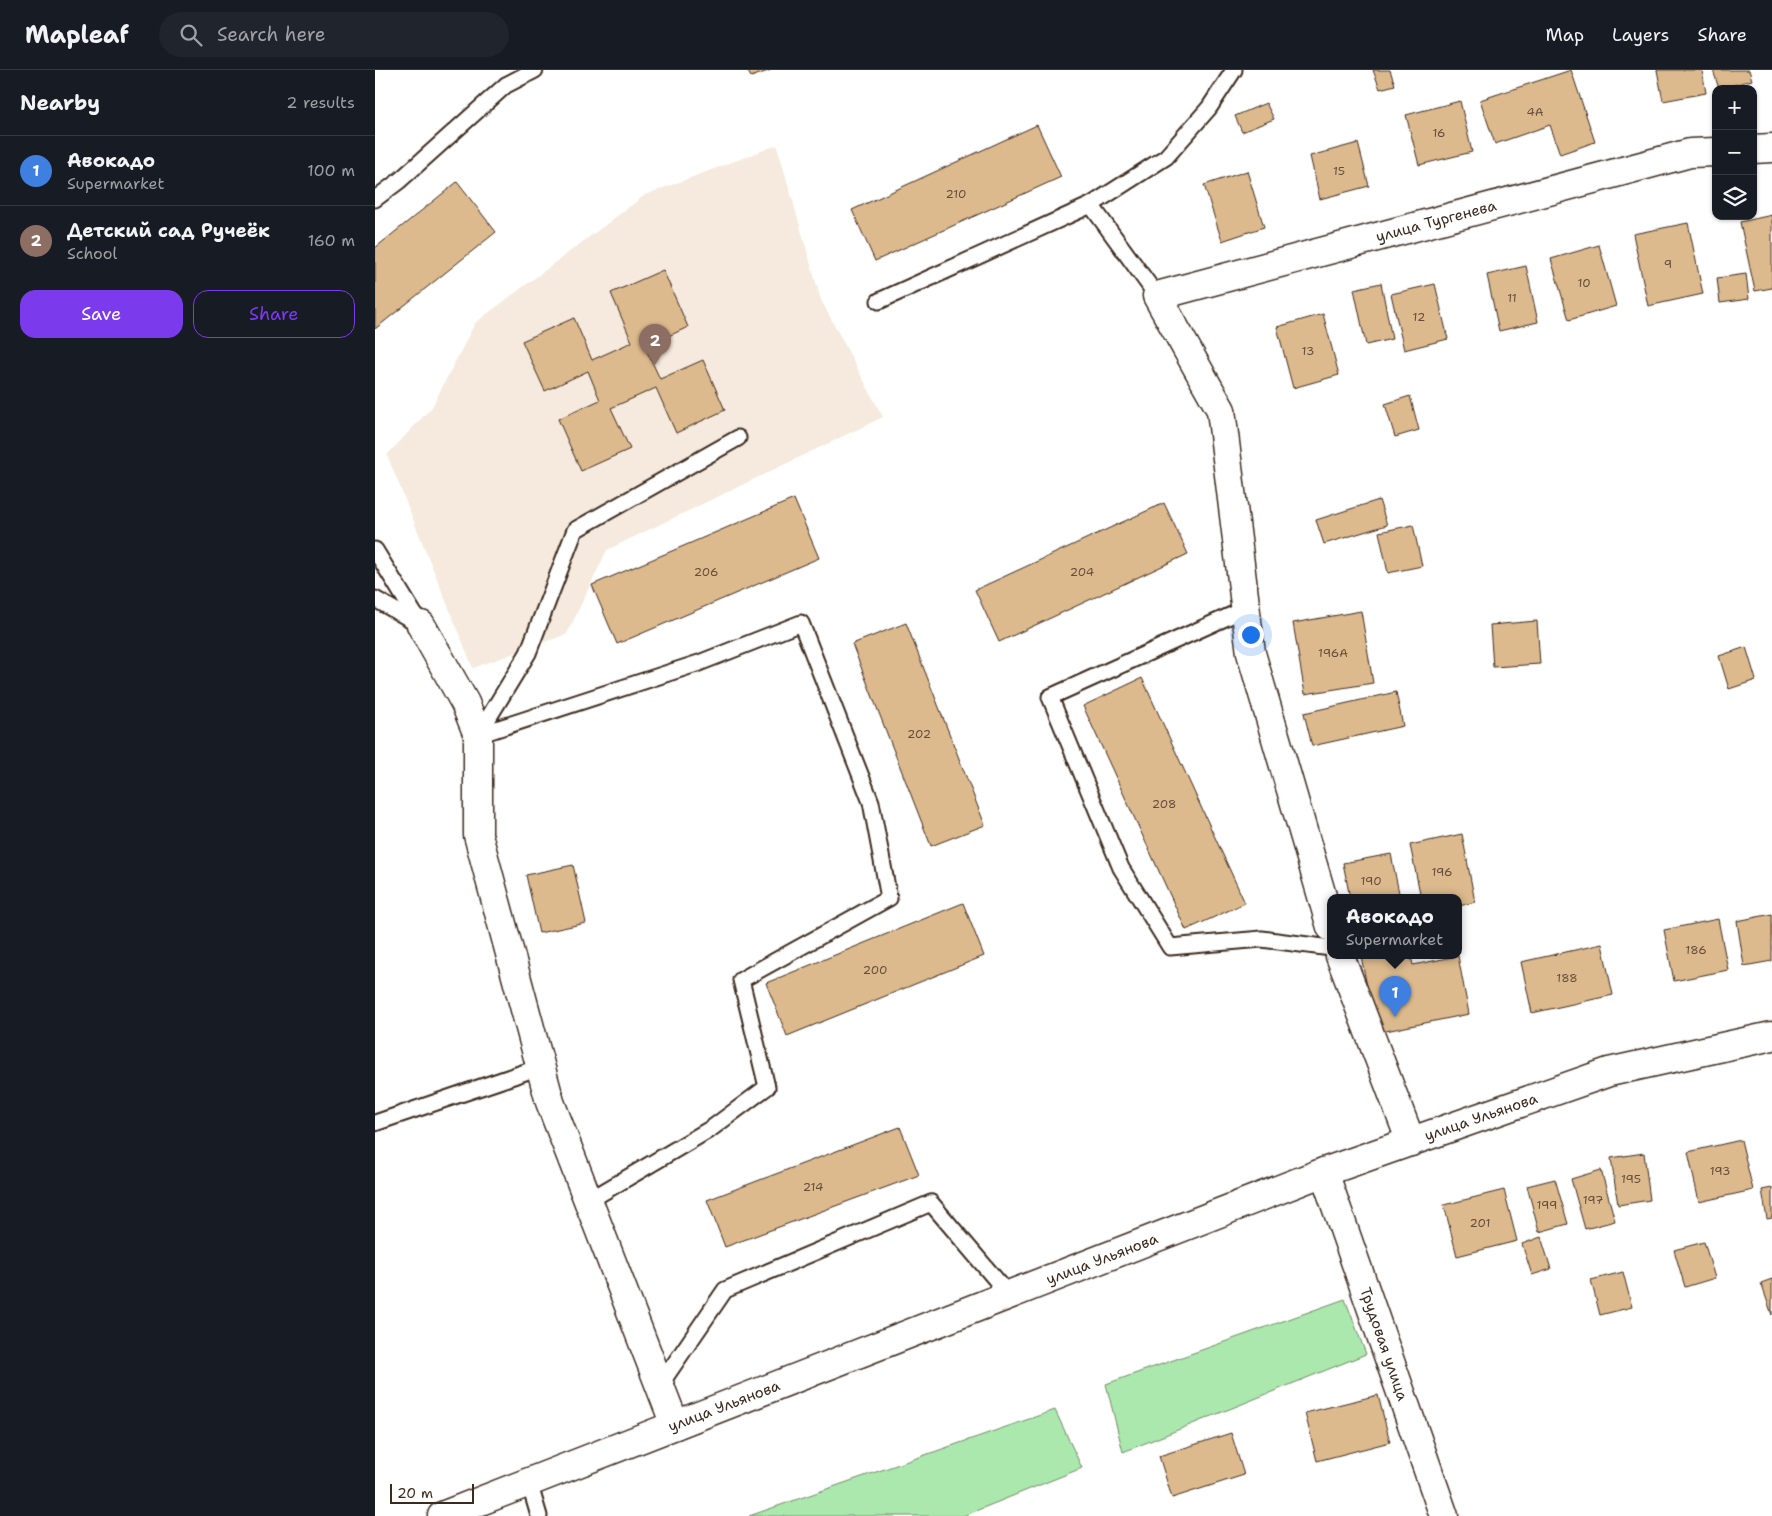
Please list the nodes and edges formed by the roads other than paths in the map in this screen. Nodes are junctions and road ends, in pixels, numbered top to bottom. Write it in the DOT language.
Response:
graph roads {
  1 [pos="535,70"];
  2 [pos="1234,70"];
  3 [pos="1772,148"];
  4 [pos="1757,150"];
  5 [pos="1712,152"];
  6 [pos="375,198"];
  7 [pos="1091,205"];
  8 [pos="1157,296"];
  9 [pos="879,301"];
  10 [pos="738,438"];
  11 [pos="375,550"];
  12 [pos="375,599"];
  13 [pos="1245,609"];
  14 [pos="421,624"];
  15 [pos="478,735"];
  16 [pos="1327,913"];
  17 [pos="1327,947"];
  18 [pos="1341,959"];
  19 [pos="1772,1036"];
  20 [pos="540,1067"];
  21 [pos="375,1123"];
  22 [pos="1411,1142"];
  23 [pos="1324,1172"];
  24 [pos="588,1201"];
  25 [pos="1009,1295"];
  26 [pos="660,1385"];
  27 [pos="675,1425"];
  28 [pos="529,1482"];
  29 [pos="442,1516"];
  30 [pos="539,1516"];
  31 [pos="1444,1516"];
  1 -- 6 [label="lane"];
  2 -- 7 [label="lane"];
  3 -- 4 [label="street"];
  5 -- 8 [label="street, улица Тургенева"];
  7 -- 8 [label="lane"];
  7 -- 9 [label="lane"];
  8 -- 13 [label="street"];
  10 -- 15 [label="lane"];
  11 -- 14 [label="lane"];
  12 -- 14 [label="lane"];
  13 -- 16 [label="street"];
  13 -- 17 [label="lane"];
  14 -- 15 [label="street"];
  15 -- 20 [label="street"];
  15 -- 24 [label="lane"];
  18 -- 22 [label="street"];
  19 -- 22 [label="street, улица Ульянова"];
  20 -- 21 [label="lane"];
  20 -- 24 [label="street"];
  22 -- 23 [label="street, улица Ульянова"];
  23 -- 25 [label="street, улица Ульянова"];
  23 -- 31 [label="street, Трудовая улица"];
  24 -- 26 [label="street"];
  25 -- 26 [label="lane"];
  25 -- 27 [label="street, улица Ульянова"];
  26 -- 27 [label="street"];
  27 -- 28 [label="street, улица Ульянова"];
  28 -- 29 [label="street, улица Ульянова"];
  28 -- 30 [label="lane"];
}
